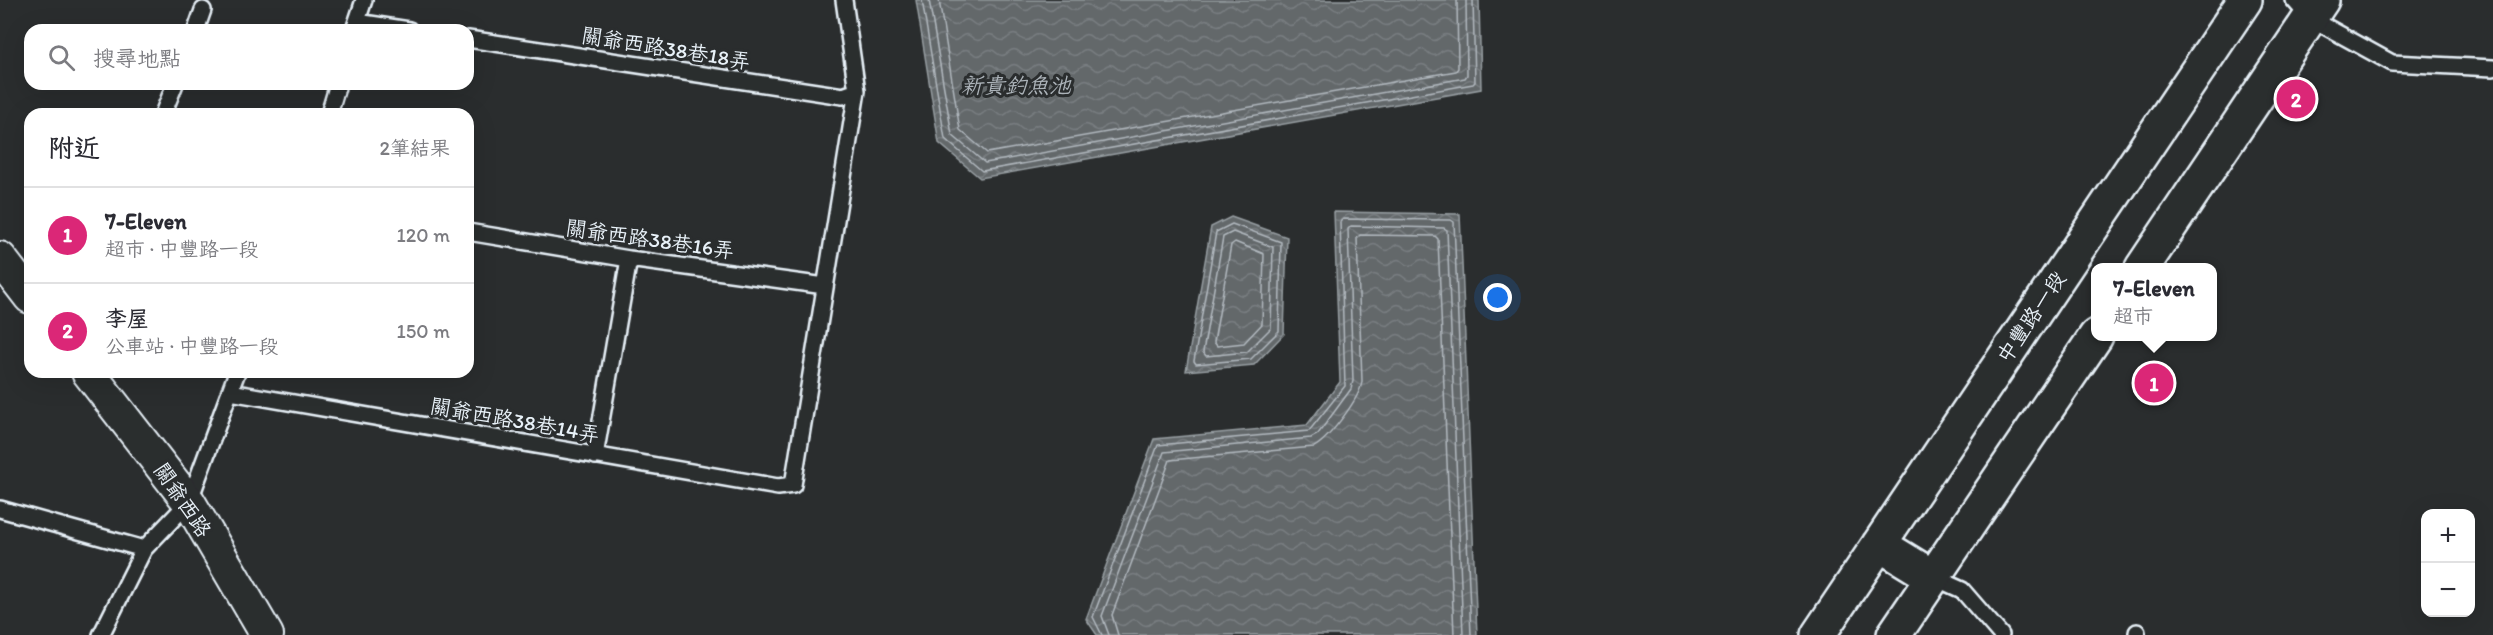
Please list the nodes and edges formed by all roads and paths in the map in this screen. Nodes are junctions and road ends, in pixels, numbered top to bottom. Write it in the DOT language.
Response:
graph roads {
  1 [pos="364,0"];
  2 [pos="844,0"];
  3 [pos="2245,0"];
  4 [pos="2308,6"];
  5 [pos="203,10"];
  6 [pos="198,24"];
  7 [pos="356,24"];
  8 [pos="474,40"];
  9 [pos="2493,68"];
  10 [pos="173,90"];
  11 [pos="336,90"];
  12 [pos="857,91"];
  13 [pos="165,108"];
  14 [pos="331,108"];
  15 [pos="474,233"];
  16 [pos="0,258"];
  17 [pos="629,259"];
  18 [pos="2145,263"];
  19 [pos="825,286"];
  20 [pos="24,289"];
  21 [pos="2093,341"];
  22 [pos="93,378"];
  23 [pos="235,378"];
  24 [pos="230,392"];
  25 [pos="595,456"];
  26 [pos="189,502"];
  27 [pos="0,509"];
  28 [pos="1879,544"];
  29 [pos="144,549"];
  30 [pos="1933,577"];
  31 [pos="101,635"];
  32 [pos="267,635"];
  33 [pos="1818,635"];
  34 [pos="1894,635"];
  35 [pos="2001,635"];
  1 -- 7 [label="lane"];
  2 -- 12 [label="lane"];
  3 -- 28 [label="main road, 中豐路一段"];
  4 -- 9 [label="lane"];
  4 -- 18 [label="main road"];
  5 -- 6 [label="lane"];
  8 -- 12 [label="lane, 關爺西路38巷18弄"];
  10 -- 13 [label="lane"];
  11 -- 14 [label="lane"];
  12 -- 19 [label="lane"];
  15 -- 17 [label="lane, 關爺西路38巷16弄"];
  16 -- 20 [label="street"];
  17 -- 19 [label="lane, 關爺西路38巷16弄"];
  17 -- 25 [label="lane"];
  19 -- 25 [label="lane, 關爺西路38巷14弄"];
  21 -- 30 [label="main road"];
  22 -- 26 [label="street, 關爺西路"];
  23 -- 24 [label="lane"];
  24 -- 25 [label="lane, 關爺西路38巷14弄"];
  24 -- 26 [label="lane"];
  26 -- 29 [label="lane"];
  26 -- 32 [label="street, 關爺西路"];
  27 -- 29 [label="lane"];
  28 -- 30 [label="main road"];
  28 -- 33 [label="main road, 中豐路一段"];
  29 -- 31 [label="lane"];
  30 -- 34 [label="main road"];
  30 -- 35 [label="lane"];
}
